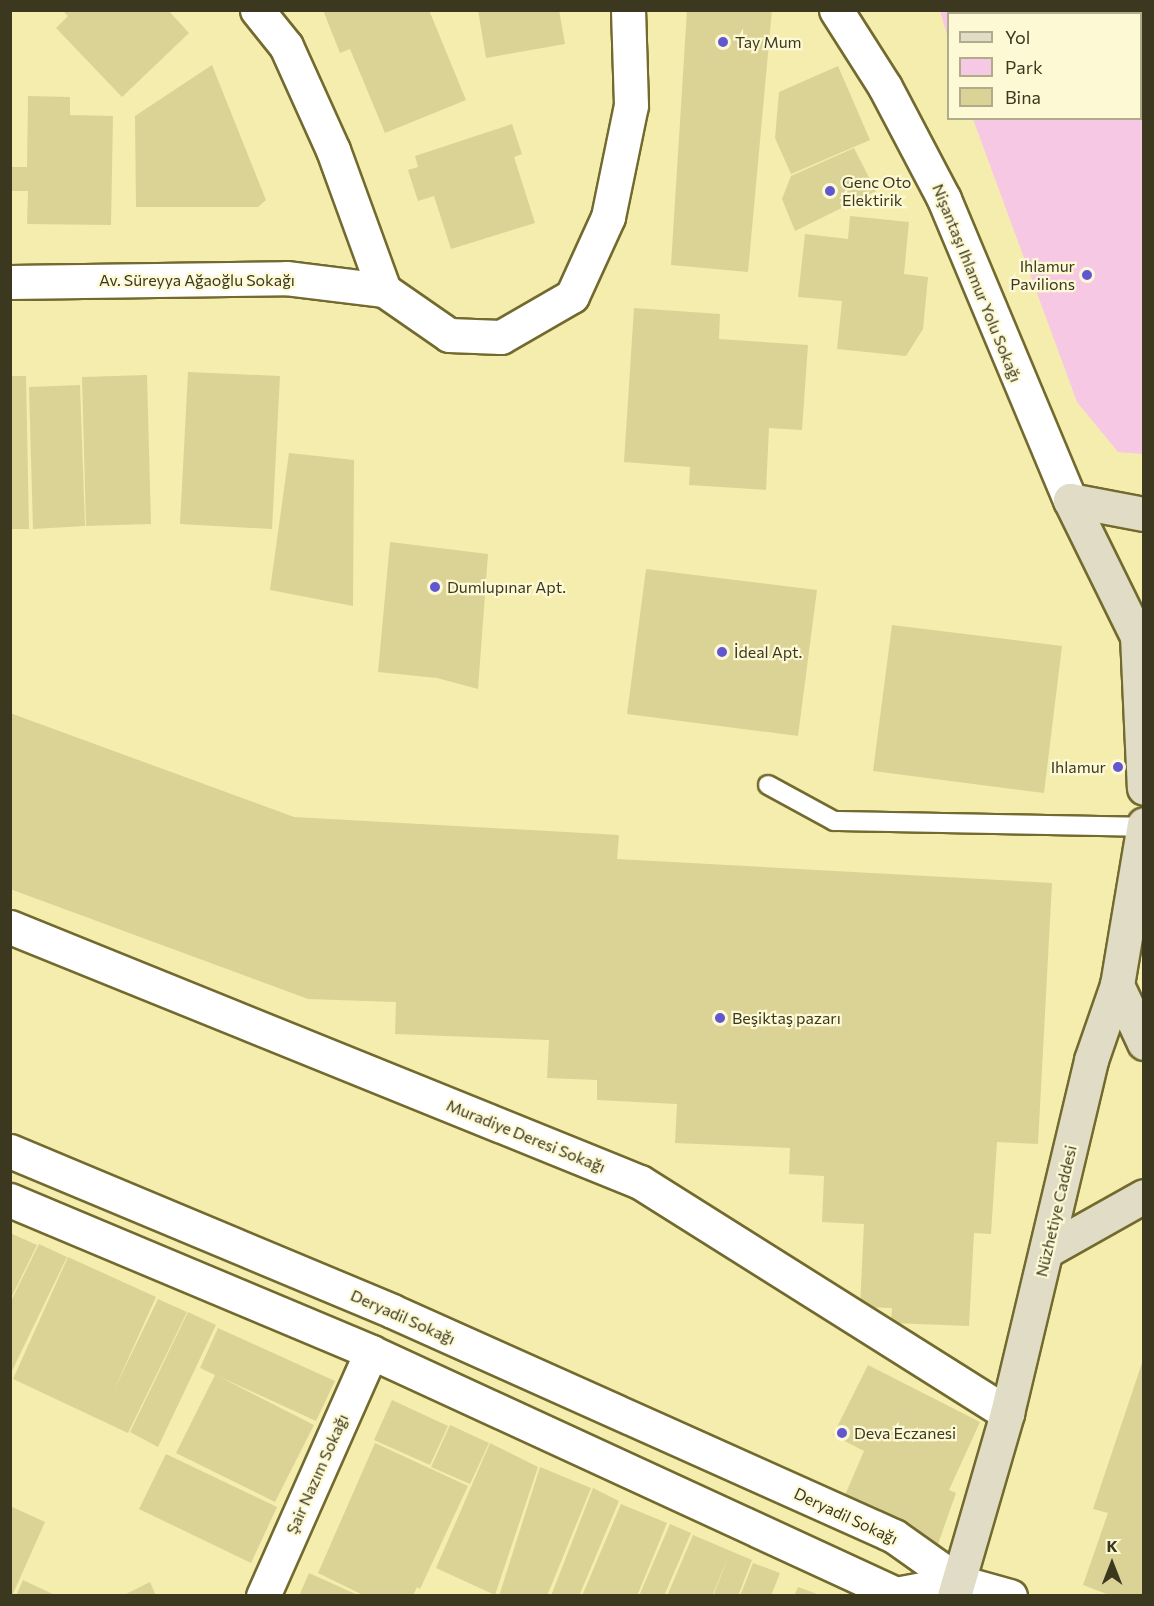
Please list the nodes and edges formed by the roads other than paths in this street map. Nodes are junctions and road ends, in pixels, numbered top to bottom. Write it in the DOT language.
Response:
graph roads {
  1 [pos="257,10"];
  2 [pos="628,10"];
  3 [pos="836,10"];
  4 [pos="10,282"];
  5 [pos="384,290"];
  6 [pos="1070,500"];
  7 [pos="1143,514"];
  8 [pos="768,785"];
  9 [pos="1143,788"];
  10 [pos="1143,826"];
  11 [pos="10,927"];
  12 [pos="1117,985"];
  13 [pos="1143,1043"];
  14 [pos="10,1150"];
  15 [pos="1143,1196"];
  16 [pos="10,1200"];
  17 [pos="1046,1251"];
  18 [pos="371,1352"];
  19 [pos="1007,1413"];
  20 [pos="956,1589"];
  21 [pos="263,1596"];
  22 [pos="1010,1596"];
  1 -- 5 [label="street"];
  2 -- 5 [label="street"];
  3 -- 6 [label="street, Nişantaşı Ihlamur Yolu Sokağı"];
  4 -- 5 [label="street, Av. Süreyya Ağaoğlu Sokağı"];
  6 -- 7 [label="street"];
  6 -- 9 [label="street"];
  8 -- 10 [label="lane"];
  10 -- 12 [label="street, Nüzhetiye Caddesi"];
  11 -- 19 [label="street, Muradiye Deresi Sokağı"];
  12 -- 13 [label="street"];
  12 -- 17 [label="street, Nüzhetiye Caddesi"];
  14 -- 20 [label="street, Deryadil Sokağı"];
  15 -- 17 [label="street"];
  16 -- 18 [label="street"];
  17 -- 19 [label="street, Nüzhetiye Caddesi"];
  18 -- 20 [label="street"];
  18 -- 21 [label="street, Şair Nazım Sokağı"];
  19 -- 20 [label="street, Nüzhetiye Caddesi"];
  20 -- 22 [label="street"];
}
